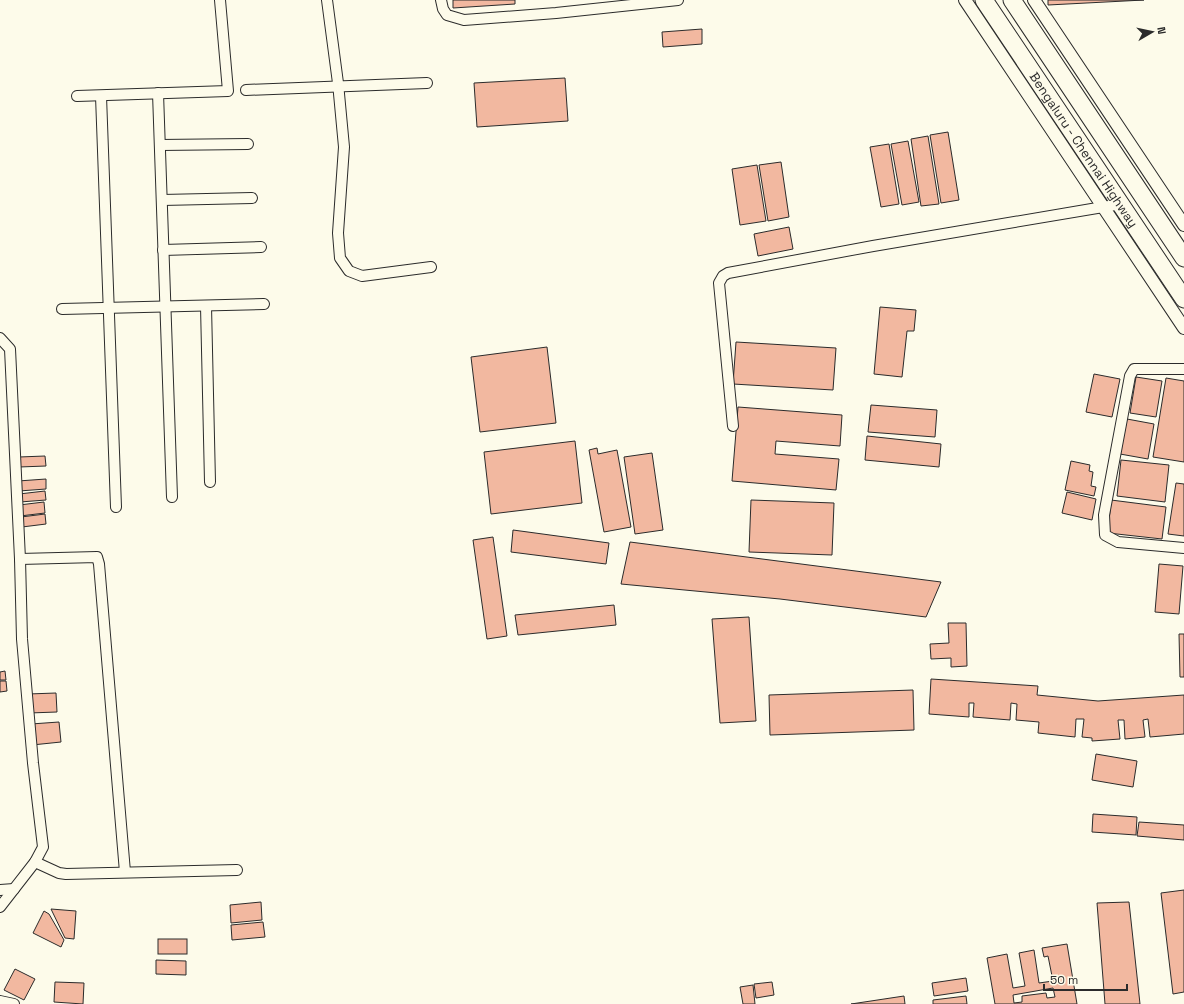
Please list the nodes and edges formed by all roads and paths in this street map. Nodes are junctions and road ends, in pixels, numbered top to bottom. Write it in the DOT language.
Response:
graph roads {
  1 [pos="220,0"];
  2 [pos="327,0"];
  3 [pos="441,0"];
  4 [pos="678,0"];
  5 [pos="965,0"];
  6 [pos="984,0"];
  7 [pos="1012,0"];
  8 [pos="1034,0"];
  9 [pos="427,82"];
  10 [pos="338,86"];
  11 [pos="246,90"];
  12 [pos="158,93"];
  13 [pos="77,96"];
  14 [pos="101,96"];
  15 [pos="248,144"];
  16 [pos="160,146"];
  17 [pos="252,198"];
  18 [pos="162,200"];
  19 [pos="1122,204"];
  20 [pos="1104,208"];
  21 [pos="1184,225"];
  22 [pos="261,247"];
  23 [pos="163,250"];
  24 [pos="1184,258"];
  25 [pos="431,267"];
  26 [pos="1178,294"];
  27 [pos="264,304"];
  28 [pos="165,306"];
  29 [pos="206,306"];
  30 [pos="109,308"];
  31 [pos="62,309"];
  32 [pos="1184,328"];
  33 [pos="0,338"];
  34 [pos="1184,369"];
  35 [pos="733,426"];
  36 [pos="210,482"];
  37 [pos="172,497"];
  38 [pos="116,507"];
  39 [pos="1184,548"];
  40 [pos="20,559"];
  41 [pos="35,862"];
  42 [pos="237,870"];
  43 [pos="125,872"];
  44 [pos="14,889"];
  45 [pos="0,890"];
  46 [pos="0,907"];
  47 [pos="0,1001"];
  48 [pos="14,1004"];
  1 -- 12 [label="street"];
  2 -- 10 [label="street"];
  3 -- 4 [label="street"];
  5 -- 20 [label="street"];
  6 -- 19 [label="highway, Bengaluru - Chennai Highway"];
  7 -- 24 [label="highway, Bengaluru - Chennai Highway"];
  8 -- 21 [label="street"];
  9 -- 10 [label="street"];
  10 -- 11 [label="street"];
  10 -- 25 [label="street"];
  12 -- 14 [label="street"];
  12 -- 16 [label="street"];
  13 -- 14 [label="street"];
  14 -- 30 [label="street"];
  15 -- 16 [label="street"];
  16 -- 18 [label="street"];
  17 -- 18 [label="street"];
  18 -- 23 [label="street"];
  19 -- 20 [label="street"];
  19 -- 26 [label="highway, Bengaluru - Chennai Highway"];
  20 -- 26 [label="street"];
  20 -- 35 [label="street"];
  22 -- 23 [label="street"];
  23 -- 28 [label="street"];
  26 -- 32 [label="street"];
  27 -- 29 [label="street"];
  28 -- 29 [label="street"];
  28 -- 30 [label="street"];
  28 -- 37 [label="street"];
  29 -- 36 [label="street"];
  30 -- 31 [label="street"];
  30 -- 38 [label="street"];
  33 -- 40 [label="street"];
  34 -- 39 [label="street"];
  40 -- 41 [label="street"];
  40 -- 43 [label="street"];
  41 -- 43 [label="street"];
  41 -- 44 [label="street"];
  42 -- 43 [label="street"];
  44 -- 45 [label="street"];
  44 -- 46 [label="street"];
  47 -- 48 [label="street"];
}
